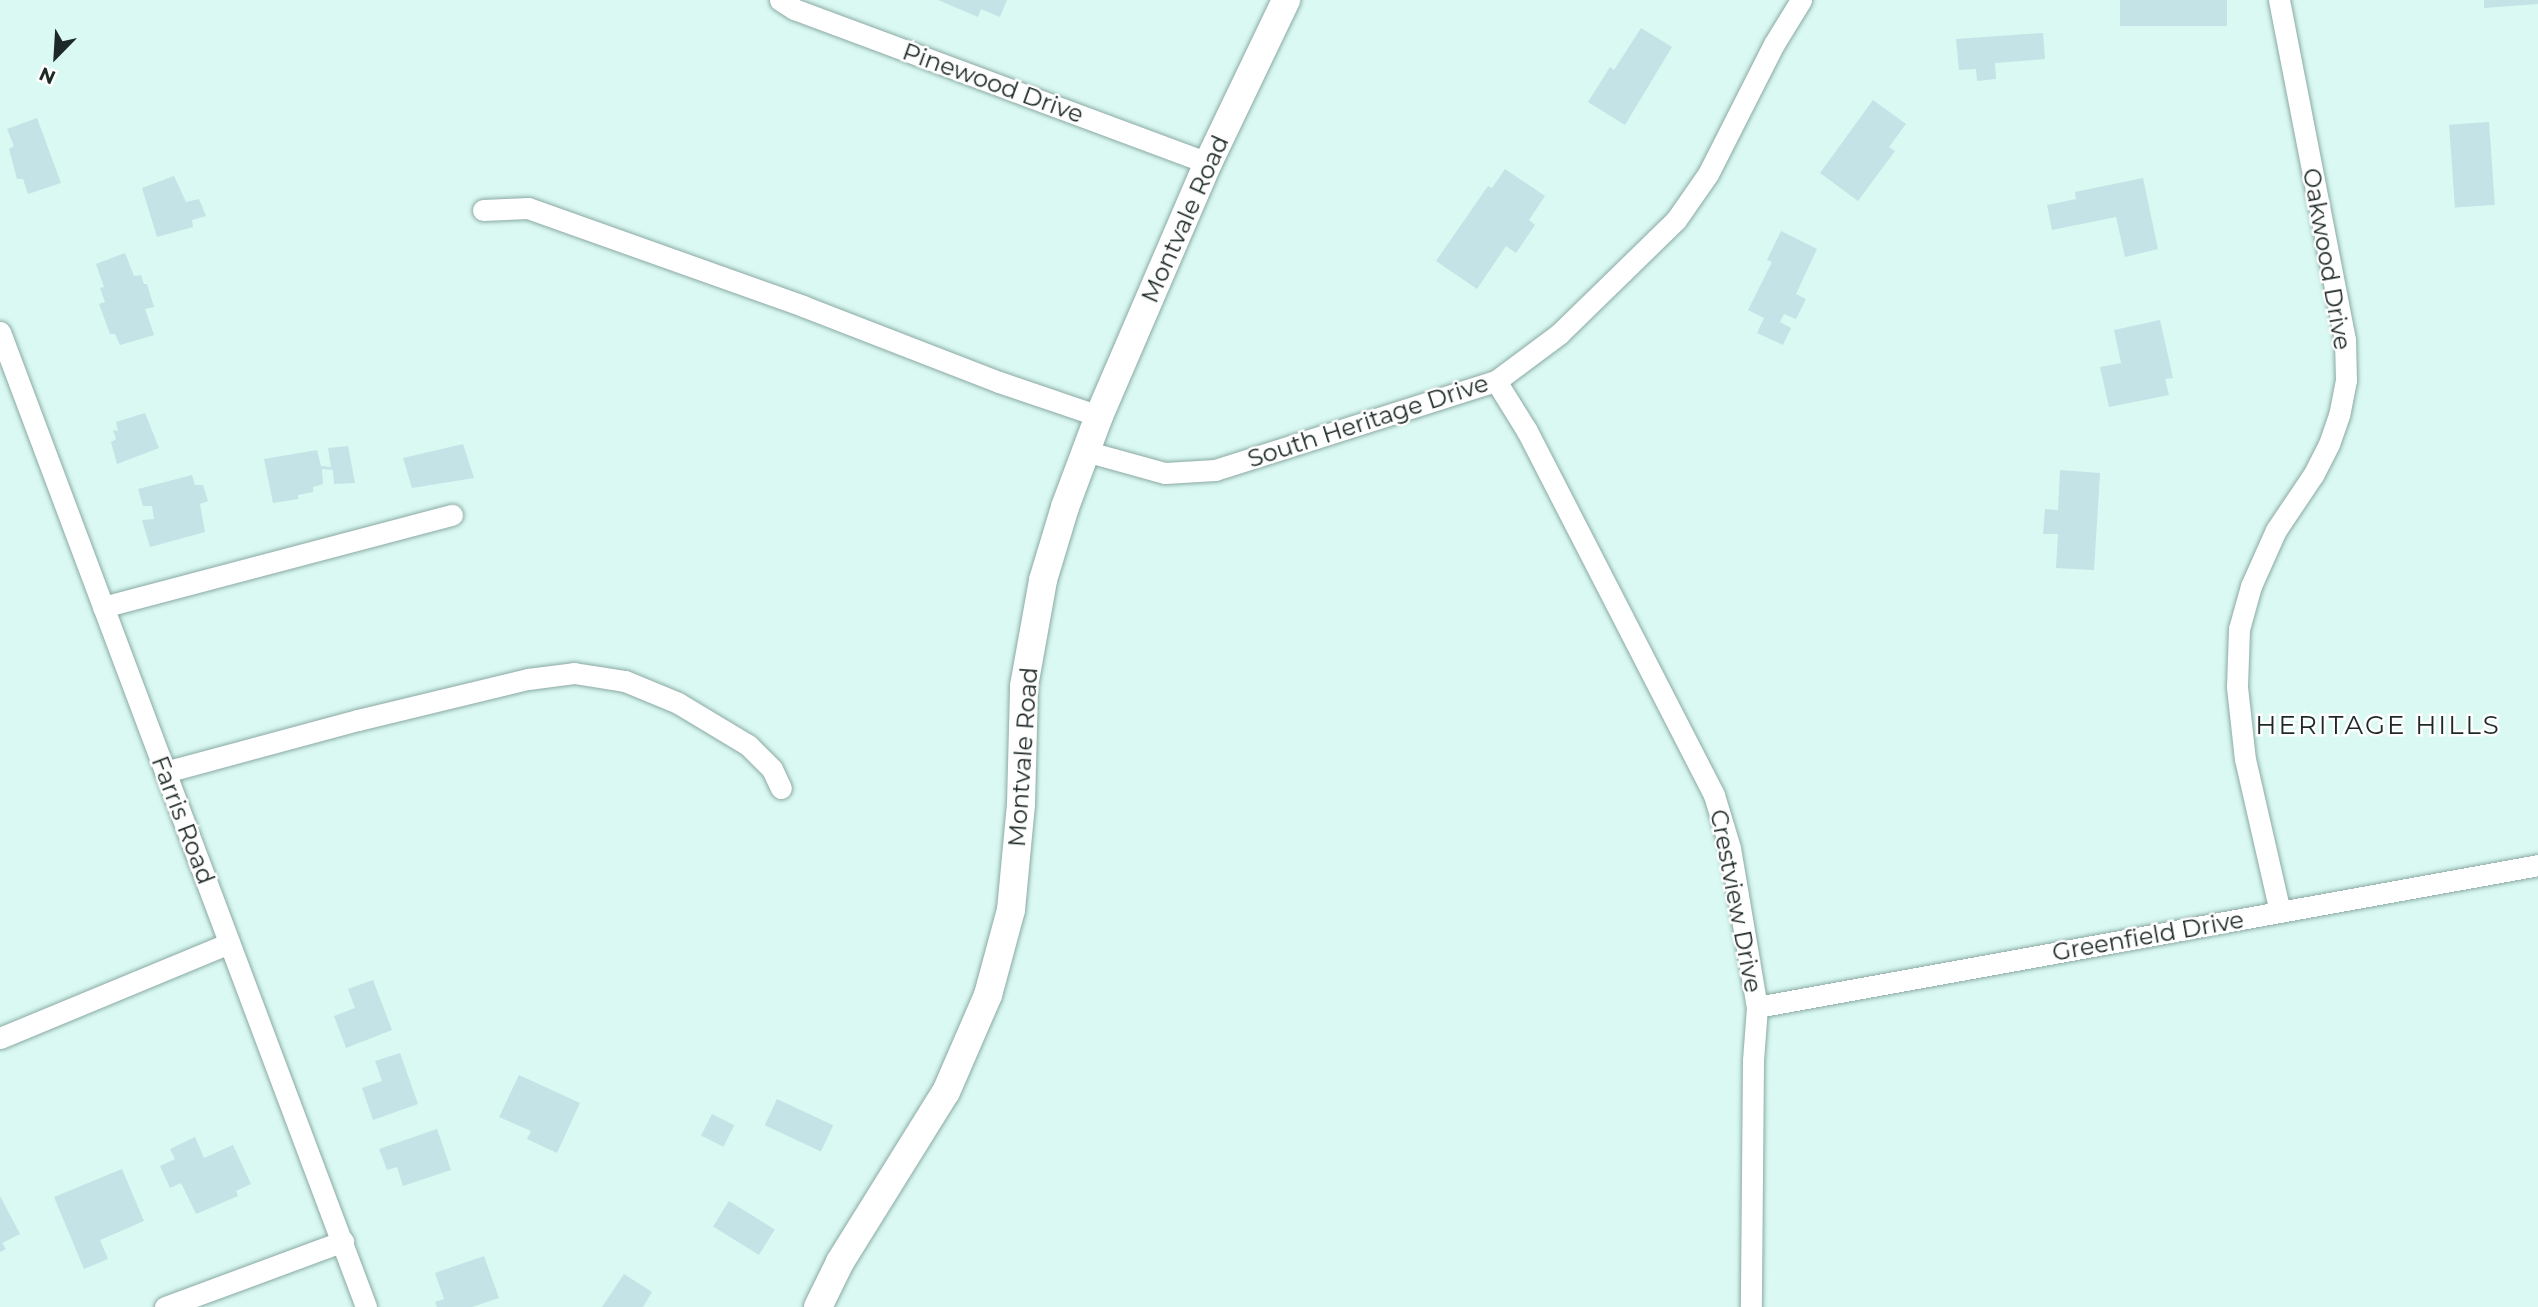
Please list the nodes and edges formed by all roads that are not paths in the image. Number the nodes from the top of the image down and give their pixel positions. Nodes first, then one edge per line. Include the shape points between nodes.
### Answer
1 (780, 0) edge
2 (1286, 0) edge
3 (1801, 0) edge
4 (2279, 0) edge
5 (1208, 163) junction
6 (483, 210) dead end
7 (0, 332) edge
8 (1496, 381) junction
9 (1099, 416) junction
10 (1085, 451) junction
11 (452, 515) dead end
12 (103, 607) junction
13 (165, 772) junction
14 (780, 788) dead end
15 (2538, 865) edge
16 (2280, 912) junction
17 (229, 943) junction
18 (1757, 1007) junction
19 (0, 1038) edge
20 (343, 1241) junction
21 (164, 1307) edge
22 (366, 1307) edge
23 (818, 1307) edge
24 (1751, 1307) edge

1 - 5 street, Pinewood Drive
2 - 5 main road, Montvale Road
3 - 8 street, South Heritage Drive via 1708,174 1675,220 1559,334
4 - 16 street, Oakwood Drive via 2345,340 2346,380 2329,444 2276,530 2251,586 2239,629 2237,687 2245,759
5 - 9 main road, Montvale Road
6 - 9 street via 528,208
7 - 12 street, Farris Road
8 - 10 street, South Heritage Drive via 1215,470 1165,472
8 - 18 street, Crestview Drive via 1534,444 1714,795 1730,848
9 - 10 main road, Montvale Road
10 - 23 main road, Montvale Road via 1043,580 1024,686 1021,804 1010,910 988,995 946,1092 840,1262
11 - 12 street
12 - 13 street, Farris Road
13 - 14 street via 358,720 528,679 573,673 625,681 678,703 748,745 772,768
13 - 17 street, Farris Road
15 - 16 street, Greenfield Drive
16 - 18 street, Greenfield Drive
17 - 19 street
17 - 20 street, Farris Road
18 - 24 street, Crestview Drive
20 - 21 street
20 - 22 street, Farris Road

